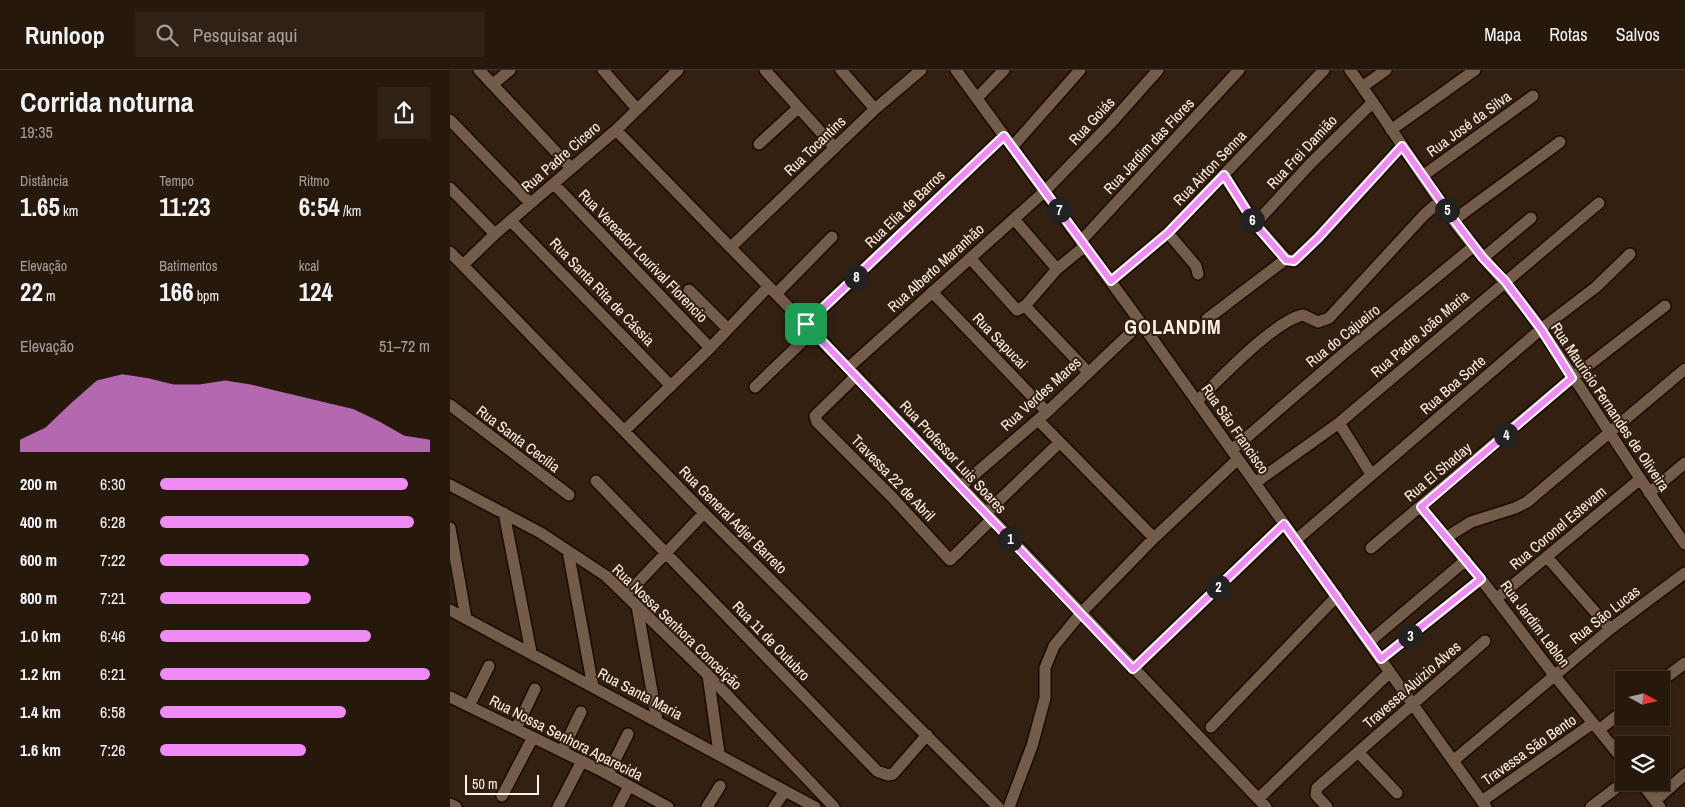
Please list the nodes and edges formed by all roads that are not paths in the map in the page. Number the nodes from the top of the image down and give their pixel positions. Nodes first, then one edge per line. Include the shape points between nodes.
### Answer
1 (479, 70) edge
2 (510, 70) edge
3 (603, 70) edge
4 (678, 70) edge
5 (765, 70) edge
6 (840, 70) edge
7 (921, 70) edge
8 (956, 70) edge
9 (1004, 70) edge
10 (1080, 70) edge
11 (1158, 70) edge
12 (1239, 70) edge
13 (1324, 70) edge
14 (1350, 70) edge
15 (1386, 70) edge
16 (1475, 70) edge
17 (493, 84) junction
18 (1362, 87) junction
19 (1533, 96) dead end
20 (977, 98) junction
21 (1373, 102) junction
22 (798, 108) junction
23 (637, 109) junction
24 (875, 109) junction
25 (450, 120) edge
26 (616, 130) junction
27 (1391, 130) junction
28 (1004, 136) junction
29 (1560, 142) dead end
30 (759, 144) dead end
31 (1402, 146) junction
32 (1012, 147) junction
33 (835, 148) junction
34 (571, 168) junction
35 (1224, 175) junction
36 (1424, 175) junction
37 (554, 184) junction
38 (450, 188) edge
39 (1045, 191) junction
40 (1440, 201) junction
41 (1599, 202) dead end
42 (530, 203) junction
43 (1531, 218) dead end
44 (1014, 219) junction
45 (1454, 220) junction
46 (510, 221) junction
47 (1255, 224) junction
48 (1168, 233) junction
49 (495, 234) junction
50 (832, 237) dead end
51 (1083, 243) junction
52 (1474, 246) junction
53 (731, 247) junction
54 (450, 252) edge
55 (1630, 254) dead end
56 (970, 258) junction
57 (1483, 258) junction
58 (1286, 260) junction
59 (463, 265) junction
60 (1057, 269) junction
61 (1198, 274) dead end
62 (1111, 281) junction
63 (1505, 281) junction
64 (689, 290) dead end
65 (772, 290) junction
66 (932, 292) junction
67 (1025, 306) junction
68 (1665, 306) dead end
69 (1207, 319) dead end
70 (1141, 323) junction
71 (809, 328) junction
72 (728, 329) junction
73 (1541, 329) junction
74 (710, 348) junction
75 (1685, 369) edge
76 (852, 372) junction
77 (1088, 372) junction
78 (1572, 378) junction
79 (671, 386) junction
80 (754, 387) dead end
81 (1197, 401) junction
82 (450, 405) edge
83 (1042, 416) junction
84 (1339, 424) junction
85 (624, 431) junction
86 (1608, 433) junction
87 (1059, 443) junction
88 (1235, 455) junction
89 (1685, 462) edge
90 (1372, 474) junction
91 (596, 480) dead end
92 (1639, 480) junction
93 (1255, 483) junction
94 (450, 485) edge
95 (961, 486) junction
96 (1649, 493) junction
97 (569, 495) dead end
98 (1421, 507) junction
99 (704, 513) junction
100 (504, 514) junction
101 (989, 516) junction
102 (1284, 524) junction
103 (450, 528) edge
104 (1154, 538) junction
105 (1447, 538) junction
106 (1296, 540) junction
107 (1685, 544) edge
108 (1371, 548) dead end
109 (568, 551) junction
110 (666, 555) junction
111 (1548, 557) junction
112 (1466, 560) junction
113 (1685, 573) edge
114 (1481, 579) junction
115 (627, 594) junction
116 (1337, 596) junction
117 (1496, 599) junction
118 (637, 606) junction
119 (450, 610) edge
120 (1081, 613) junction
121 (466, 618) junction
122 (1610, 629) junction
123 (1485, 641) dead end
124 (1369, 642) junction
125 (531, 652) junction
126 (1381, 659) junction
127 (1685, 663) edge
128 (489, 666) dead end
129 (1133, 669) junction
130 (1390, 672) junction
131 (1670, 674) edge
132 (708, 675) junction
133 (1554, 675) junction
134 (593, 687) junction
135 (535, 689) dead end
136 (450, 697) edge
137 (1411, 704) junction
138 (469, 706) junction
139 (582, 712) dead end
140 (1615, 715) edge
141 (657, 720) junction
142 (1596, 726) junction
143 (1212, 727) dead end
144 (516, 729) junction
145 (628, 734) dead end
146 (927, 735) junction
147 (533, 737) junction
148 (1615, 750) edge
149 (562, 751) junction
150 (1358, 752) junction
151 (719, 754) junction
152 (1453, 760) junction
153 (582, 761) junction
154 (608, 774) junction
155 (1685, 774) edge
156 (629, 786) junction
157 (720, 786) dead end
158 (1615, 789) edge
159 (785, 791) junction
160 (1648, 791) edge
161 (1397, 793) dead end
162 (502, 796) dead end
163 (1262, 803) edge
164 (450, 804) edge
165 (1484, 804) edge
166 (1658, 804) edge
167 (456, 807) edge
168 (558, 807) edge
169 (618, 807) edge
170 (668, 807) edge
171 (708, 807) edge
172 (774, 807) edge
173 (815, 807) edge
174 (834, 807) edge
175 (998, 807) edge
176 (1009, 807) edge
177 (1328, 807) edge
178 (1591, 807) edge

1 - 17 street
2 - 17 street
3 - 23 street
4 - 23 street, Rua Padre Cicero
5 - 22 street
6 - 24 street
7 - 24 street, Rua Tocantins
8 - 20 street, Rua São Francisco
9 - 20 street
10 - 32 street
11 - 39 street, Rua Goiás
12 - 51 street, Rua Jardim das Flores
13 - 35 street, Rua Airton Senna
14 - 18 street, Rua Mauricio Fernandes de Oliveira
15 - 18 street
16 - 27 street
17 - 34 street
18 - 21 street, Rua Mauricio Fernandes de Oliveira
19 - 36 street, Rua José da Silva
20 - 28 street, Rua São Francisco
21 - 27 street, Rua Mauricio Fernandes de Oliveira
21 - 47 street, Rua Frei Damião
22 - 30 street
22 - 33 street
23 - 26 street, Rua Padre Cicero
24 - 33 street, Rua Tocantins
25 - 42 street
26 - 34 street, Rua Padre Cicero
26 - 53 street, Rua Professor Luis Soares
27 - 31 street, Rua Mauricio Fernandes de Oliveira
28 - 32 street, Rua São Francisco
28 - 71 street, Rua Elia de Barros
29 - 45 street
31 - 36 street, Rua Mauricio Fernandes de Oliveira
31 - 58 street via 1318,238 1294,261
32 - 39 street, Rua São Francisco
33 - 53 street, Rua Tocantins
34 - 37 street, Rua Padre Cicero
35 - 47 street
35 - 48 street, Rua Airton Senna
36 - 40 street, Rua Mauricio Fernandes de Oliveira
37 - 42 street, Rua Padre Cicero
37 - 74 street, Rua Vereador Lourival Florencio
38 - 49 street
39 - 44 street, Rua Alberto Maranhão
39 - 51 street, Rua São Francisco
40 - 45 street, Rua Mauricio Fernandes de Oliveira
40 - 81 street via 1329,318 1318,322 1303,315 1289,320
41 - 63 street, Rua Padre João Maria
42 - 46 street, Rua Padre Cicero
43 - 57 street
44 - 56 street, Rua Alberto Maranhão
44 - 60 street
45 - 52 street, Rua Mauricio Fernandes de Oliveira
46 - 49 street, Rua Padre Cicero
46 - 79 street, Rua Santa Rita de Cássia
47 - 58 street
48 - 61 street via 1196,266
48 - 62 street, Rua Airton Senna
49 - 59 street, Rua Padre Cicero
50 - 65 street
51 - 60 street, Rua Jardim das Flores
51 - 62 street, Rua São Francisco
52 - 57 street, Rua Mauricio Fernandes de Oliveira
52 - 88 street, Rua do Cajueiro via 1343,354
53 - 65 street, Rua Professor Luis Soares
54 - 59 street, Rua General Adjer Barreto
55 - 73 street, Rua Boa Sorte via 1596,287
56 - 66 street, Rua Alberto Maranhão
56 - 67 street via 1017,310
57 - 63 street, Rua Mauricio Fernandes de Oliveira
58 - 69 street
59 - 85 street, Rua General Adjer Barreto
60 - 67 street, Rua Jardim das Flores
62 - 70 street, Rua São Francisco
63 - 73 street, Rua Mauricio Fernandes de Oliveira
63 - 84 street, Rua Padre João Maria
64 - 72 street
65 - 71 street, Rua Professor Luis Soares
65 - 72 street
66 - 76 street, Rua Alberto Maranhão
66 - 83 street, Rua Sapucai
67 - 77 street
68 - 78 street, Rua El Shaday
70 - 77 street, Rua Verdes Mares
70 - 81 street, Rua São Francisco
71 - 76 street, Rua Professor Luis Soares
71 - 80 street, Rua Elia de Barros
72 - 74 street
73 - 78 street, Rua Mauricio Fernandes de Oliveira
73 - 90 street, Rua Boa Sorte
74 - 79 street
75 - 86 street
76 - 95 street, Rua Professor Luis Soares
76 - 101 street, Travessa 22 de Abril via 815,416 817,422 950,560
77 - 83 street, Rua Verdes Mares
78 - 86 street, Rua Mauricio Fernandes de Oliveira
78 - 98 street, Rua El Shaday
79 - 85 street
81 - 88 street, Rua São Francisco
82 - 97 street, Rua Santa Cecília
83 - 87 street, Rua Sapucai
83 - 95 street, Rua Verdes Mares
84 - 90 street
84 - 93 street, Rua Padre João Maria
85 - 99 street, Rua General Adjer Barreto
86 - 92 street, Rua Mauricio Fernandes de Oliveira
86 - 105 street via 1527,502 1470,522
87 - 101 street
87 - 104 street, Rua Sapucai
88 - 93 street, Rua São Francisco
88 - 104 street, Rua do Cajueiro
89 - 96 street
90 - 106 street, Rua Boa Sorte
91 - 110 street, Rua 11 de Outubro
92 - 96 street, Rua Mauricio Fernandes de Oliveira
92 - 111 street, Rua Coronel Estevam
93 - 102 street, Rua São Francisco
94 - 100 street, Rua Nossa Senhora Conceição
95 - 101 street, Rua Professor Luis Soares
96 - 107 street, Rua Mauricio Fernandes de Oliveira
98 - 105 street, Rua Jardim Leblon
98 - 108 street, Rua El Shaday
99 - 110 street
99 - 146 street, Rua General Adjer Barreto
100 - 109 street, Rua Nossa Senhora Conceição via 541,532
100 - 125 street
101 - 120 street, Rua Professor Luis Soares
102 - 106 street, Rua São Francisco
102 - 129 street
103 - 121 street
104 - 120 street, Rua do Cajueiro
105 - 112 street, Rua Jardim Leblon
106 - 116 street, Rua São Francisco
109 - 115 street, Rua Nossa Senhora Conceição
109 - 134 street
110 - 115 street
110 - 146 street, Rua 11 de Outubro via 877,771 893,774
111 - 117 street, Rua Coronel Estevam
111 - 122 street
112 - 114 street, Rua Jardim Leblon
112 - 124 street
113 - 122 street, Rua São Lucas
114 - 117 street, Rua Jardim Leblon
114 - 126 street
115 - 118 street, Rua Nossa Senhora Conceição
116 - 124 street, Rua São Francisco
116 - 143 street
117 - 133 street, Rua Jardim Leblon
118 - 132 street, Rua Nossa Senhora Conceição
118 - 141 street
119 - 121 street, Rua Santa Maria
120 - 129 street, Rua Professor Luis Soares
120 - 176 street, Rua do Cajueiro via 1048,656 1045,698 1032,746
121 - 125 street, Rua Santa Maria
122 - 133 street, Rua São Lucas
123 - 137 street, Travessa Aluizio Alves
124 - 126 street, Rua São Francisco
125 - 134 street, Rua Santa Maria
126 - 130 street, Rua São Francisco
127 - 131 street
128 - 138 street
129 - 163 street, Rua Professor Luis Soares
130 - 137 street, Rua São Francisco
130 - 163 street
132 - 151 street
132 - 174 street, Rua Nossa Senhora Conceição
133 - 142 street, Rua Jardim Leblon
133 - 152 street, Rua São Lucas
134 - 141 street, Rua Santa Maria
135 - 144 street
136 - 138 street, Rua Nossa Senhora Aparecida
137 - 150 street, Travessa Aluizio Alves
137 - 152 street, Rua São Francisco
138 - 144 street, Rua Nossa Senhora Aparecida
139 - 149 street
140 - 142 street, Travessa São Bento
141 - 151 street, Rua Santa Maria
142 - 148 street, Rua Jardim Leblon
142 - 165 street, Travessa São Bento
144 - 147 street, Rua Nossa Senhora Aparecida
145 - 154 street
146 - 175 street, Rua General Adjer Barreto
147 - 149 street, Rua Nossa Senhora Aparecida
147 - 162 street
149 - 153 street, Rua Nossa Senhora Aparecida
150 - 161 street
150 - 177 street, Travessa Aluizio Alves via 1316,790 1316,795
151 - 159 street, Rua Santa Maria
152 - 165 street, Rua São Francisco
153 - 154 street, Rua Nossa Senhora Aparecida
153 - 168 street
154 - 156 street, Rua Nossa Senhora Aparecida
155 - 166 street
156 - 169 street
156 - 170 street, Rua Nossa Senhora Aparecida
157 - 171 street
158 - 178 street
159 - 172 street
159 - 173 street, Rua Santa Maria
160 - 166 street
164 - 167 street

